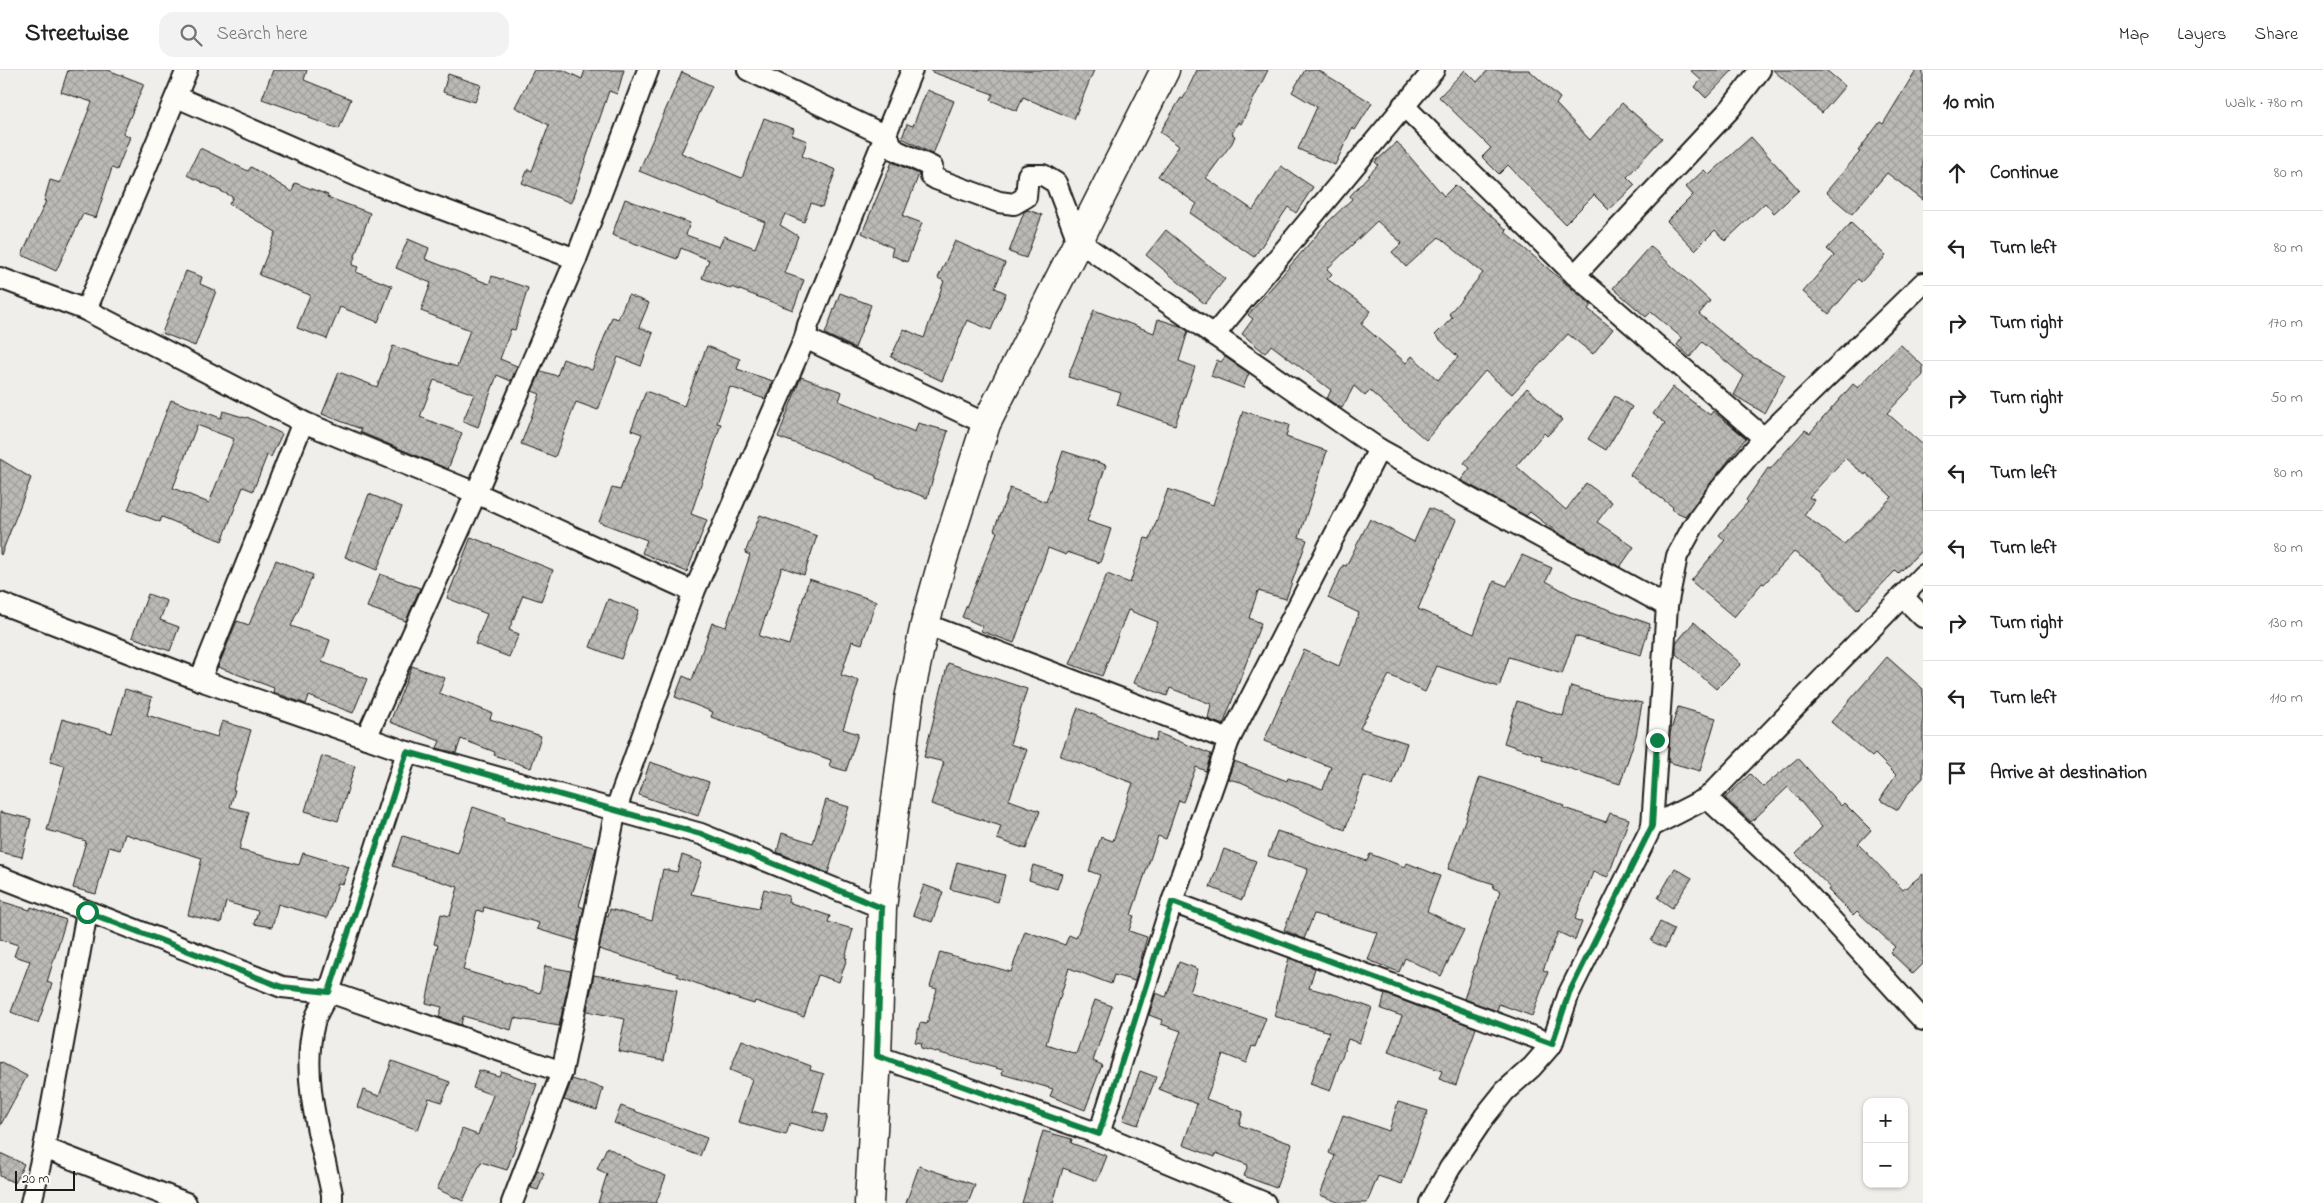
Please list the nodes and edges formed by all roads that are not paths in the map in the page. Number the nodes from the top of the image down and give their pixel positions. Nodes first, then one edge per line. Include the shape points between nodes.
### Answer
1 (187, 70) edge
2 (648, 70) edge
3 (748, 70) edge
4 (912, 70) edge
5 (1165, 70) edge
6 (1434, 70) edge
7 (1760, 70) edge
8 (177, 97) junction
9 (1404, 105) junction
10 (886, 136) junction
11 (1078, 241) junction
12 (576, 259) junction
13 (1575, 276) junction
14 (0, 278) edge
15 (1923, 283) edge
16 (86, 310) junction
17 (1214, 335) junction
18 (806, 338) junction
19 (303, 422) junction
20 (986, 424) junction
21 (1764, 438) junction
22 (1379, 449) junction
23 (476, 493) junction
24 (1923, 576) edge
25 (694, 592) junction
26 (1902, 596) junction
27 (0, 603) edge
28 (1667, 606) junction
29 (1923, 617) edge
30 (925, 624) junction
31 (200, 680) junction
32 (366, 738) junction
33 (1229, 740) junction
34 (407, 752) junction
35 (1707, 798) junction
36 (616, 809) junction
37 (1652, 826) junction
38 (0, 877) edge
39 (1172, 902) junction
40 (882, 908) junction
41 (87, 912) junction
42 (329, 992) junction
43 (1921, 1012) edge
44 (1552, 1044) junction
45 (877, 1056) junction
46 (562, 1072) junction
47 (1099, 1134) junction
48 (44, 1148) junction
49 (1450, 1168) junction
50 (32, 1203) edge
51 (186, 1203) edge
52 (332, 1203) edge
53 (512, 1203) edge
54 (869, 1203) edge
55 (1265, 1203) edge
56 (1430, 1203) edge
57 (1439, 1203) edge

1 - 8 street
2 - 12 street
3 - 10 street
4 - 10 street
5 - 11 main road
6 - 9 street
7 - 13 street via 1731,108
8 - 12 street via 380,186
8 - 16 street
9 - 13 street
9 - 17 street
10 - 11 street via 895,150 932,168 931,176 936,180 998,202 1014,204 1026,197 1028,175 1043,175 1056,183
10 - 18 street via 808,325
11 - 17 street
11 - 20 main road
12 - 23 street
13 - 21 street
14 - 16 street
15 - 21 street
16 - 19 street
17 - 22 street
18 - 20 street
18 - 25 street
19 - 23 street
19 - 31 street
20 - 30 main road
21 - 28 street via 1694,525 1677,556
22 - 28 street
22 - 33 street
23 - 25 street
23 - 32 street
24 - 26 street
25 - 36 street
26 - 29 street
26 - 35 street
27 - 31 street
28 - 37 street
30 - 33 street
30 - 40 main road via 909,699
31 - 32 street
32 - 34 street
33 - 39 street
34 - 36 street
34 - 42 street
35 - 37 street
35 - 43 street via 1794,879
36 - 40 street via 701,834
36 - 46 street
37 - 44 street via 1569,993
38 - 41 street
39 - 44 street
39 - 47 street
40 - 45 main road
41 - 42 street via 282,987
41 - 48 street
42 - 46 street
42 - 52 street via 314,1022 310,1083
44 - 49 street via 1505,1091
45 - 47 street
45 - 54 main road
46 - 53 street
47 - 55 street
48 - 50 street
48 - 51 street
49 - 56 street
49 - 57 street

